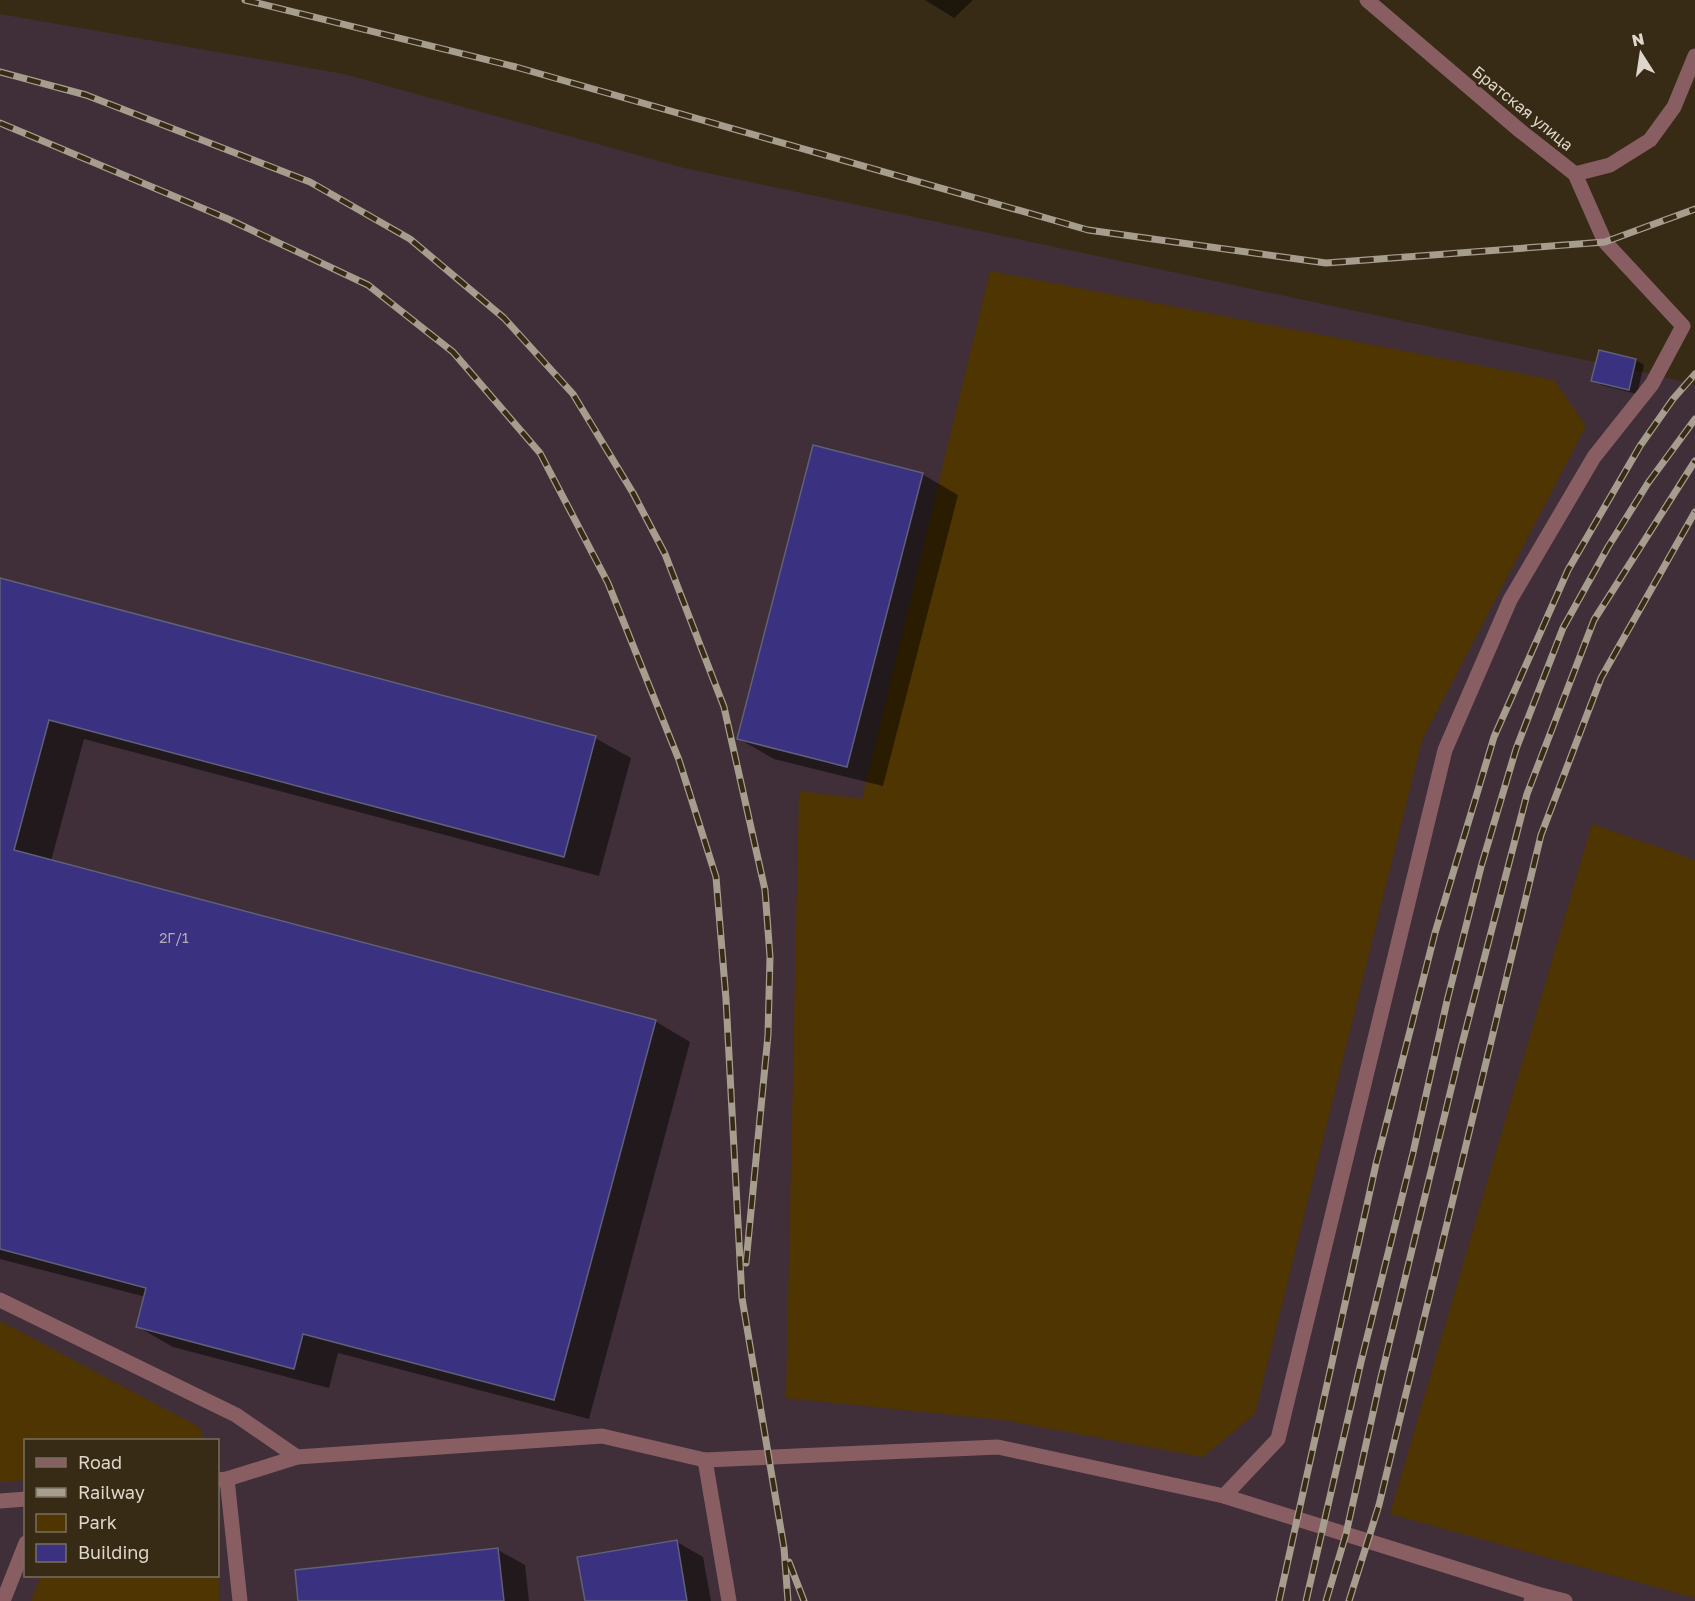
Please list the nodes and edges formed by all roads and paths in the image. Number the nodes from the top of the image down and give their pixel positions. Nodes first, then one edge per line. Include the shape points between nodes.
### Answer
1 (1367, 0) edge
2 (1695, 56) edge
3 (1575, 174) junction
4 (1689, 326) edge
5 (0, 1300) edge
6 (297, 1457) junction
7 (705, 1460) junction
8 (222, 1479) edge
9 (1224, 1496) junction
10 (24, 1499) edge
11 (0, 1501) edge
12 (24, 1548) edge
13 (1534, 1597) edge
14 (3, 1601) edge
15 (240, 1601) edge
16 (729, 1601) edge
17 (1565, 1601) edge

1 - 3 street, Братская улица
2 - 3 street, Братская улица via 1674,107 1650,141 1610,165
3 - 4 street via 1605,242
4 - 9 street via 1652,384 1594,457 1510,600 1445,750 1278,1438
5 - 6 street via 236,1415
6 - 7 street via 602,1436
6 - 8 street
7 - 9 street via 998,1447
7 - 16 street
8 - 15 street
9 - 13 street
10 - 11 street
12 - 14 street
13 - 17 street

